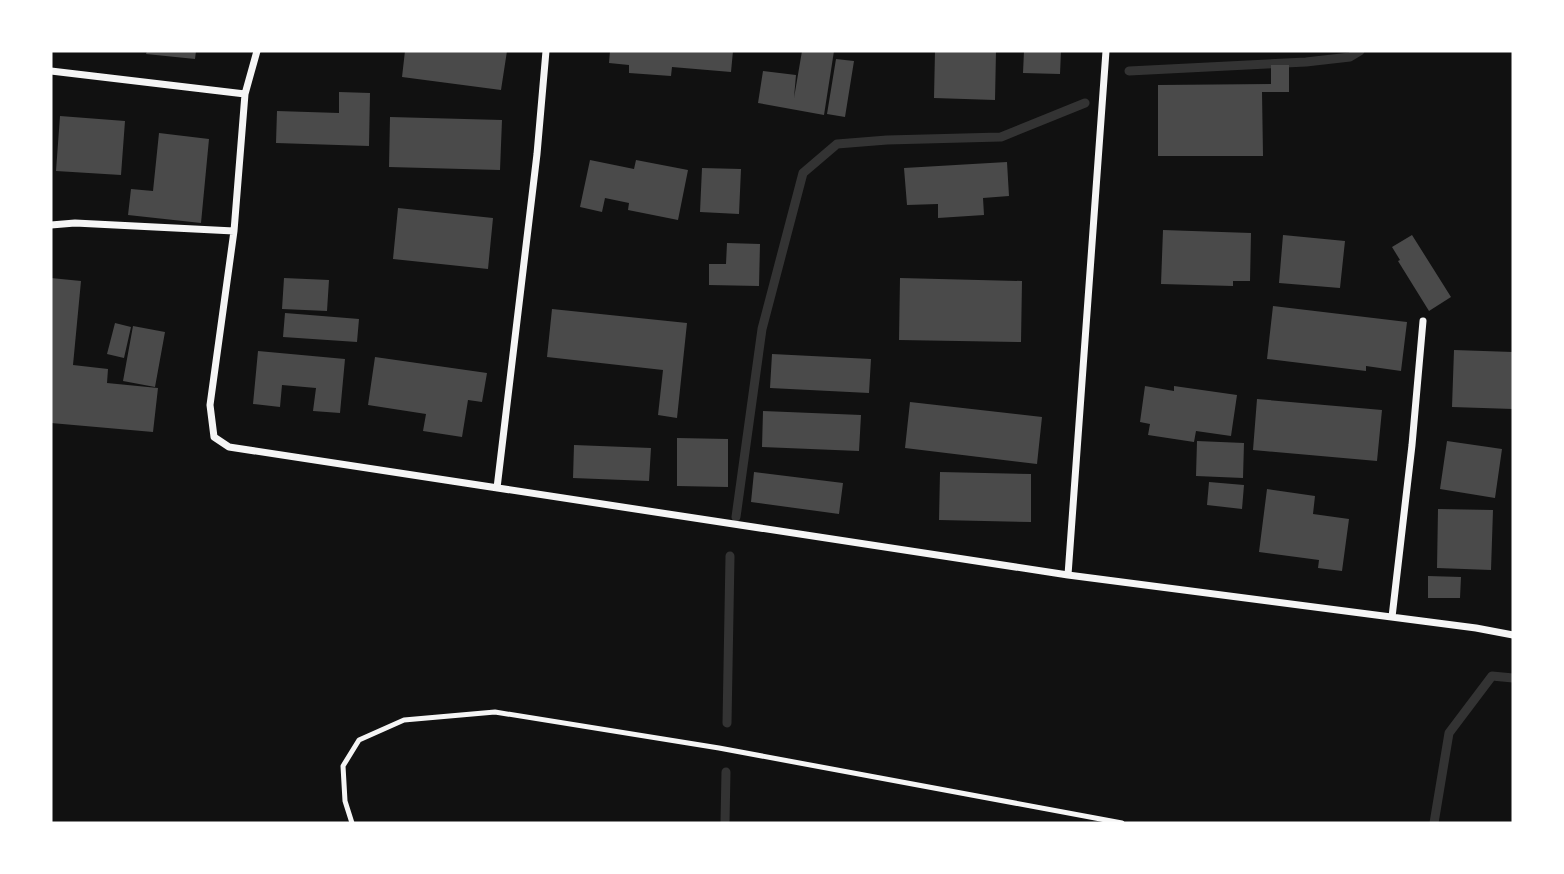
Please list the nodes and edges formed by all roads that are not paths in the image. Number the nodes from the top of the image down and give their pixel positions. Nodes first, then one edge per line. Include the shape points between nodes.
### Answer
1 (257, 51) edge
2 (546, 51) edge
3 (1106, 51) edge
4 (51, 71) edge
5 (245, 94) junction
6 (51, 225) edge
7 (234, 231) junction
8 (1423, 321) dead end
9 (497, 488) junction
10 (1068, 575) junction
11 (1392, 617) junction
12 (1513, 635) edge
13 (352, 823) edge
14 (1122, 823) edge

1 - 5 street
2 - 9 street
3 - 10 street
4 - 5 street
5 - 7 street
6 - 7 street
7 - 9 street via 210,405 214,438 229,447
8 - 11 street
9 - 10 street
10 - 11 street
11 - 12 street
13 - 14 lane via 343,766 359,740 404,720 495,712 719,748

